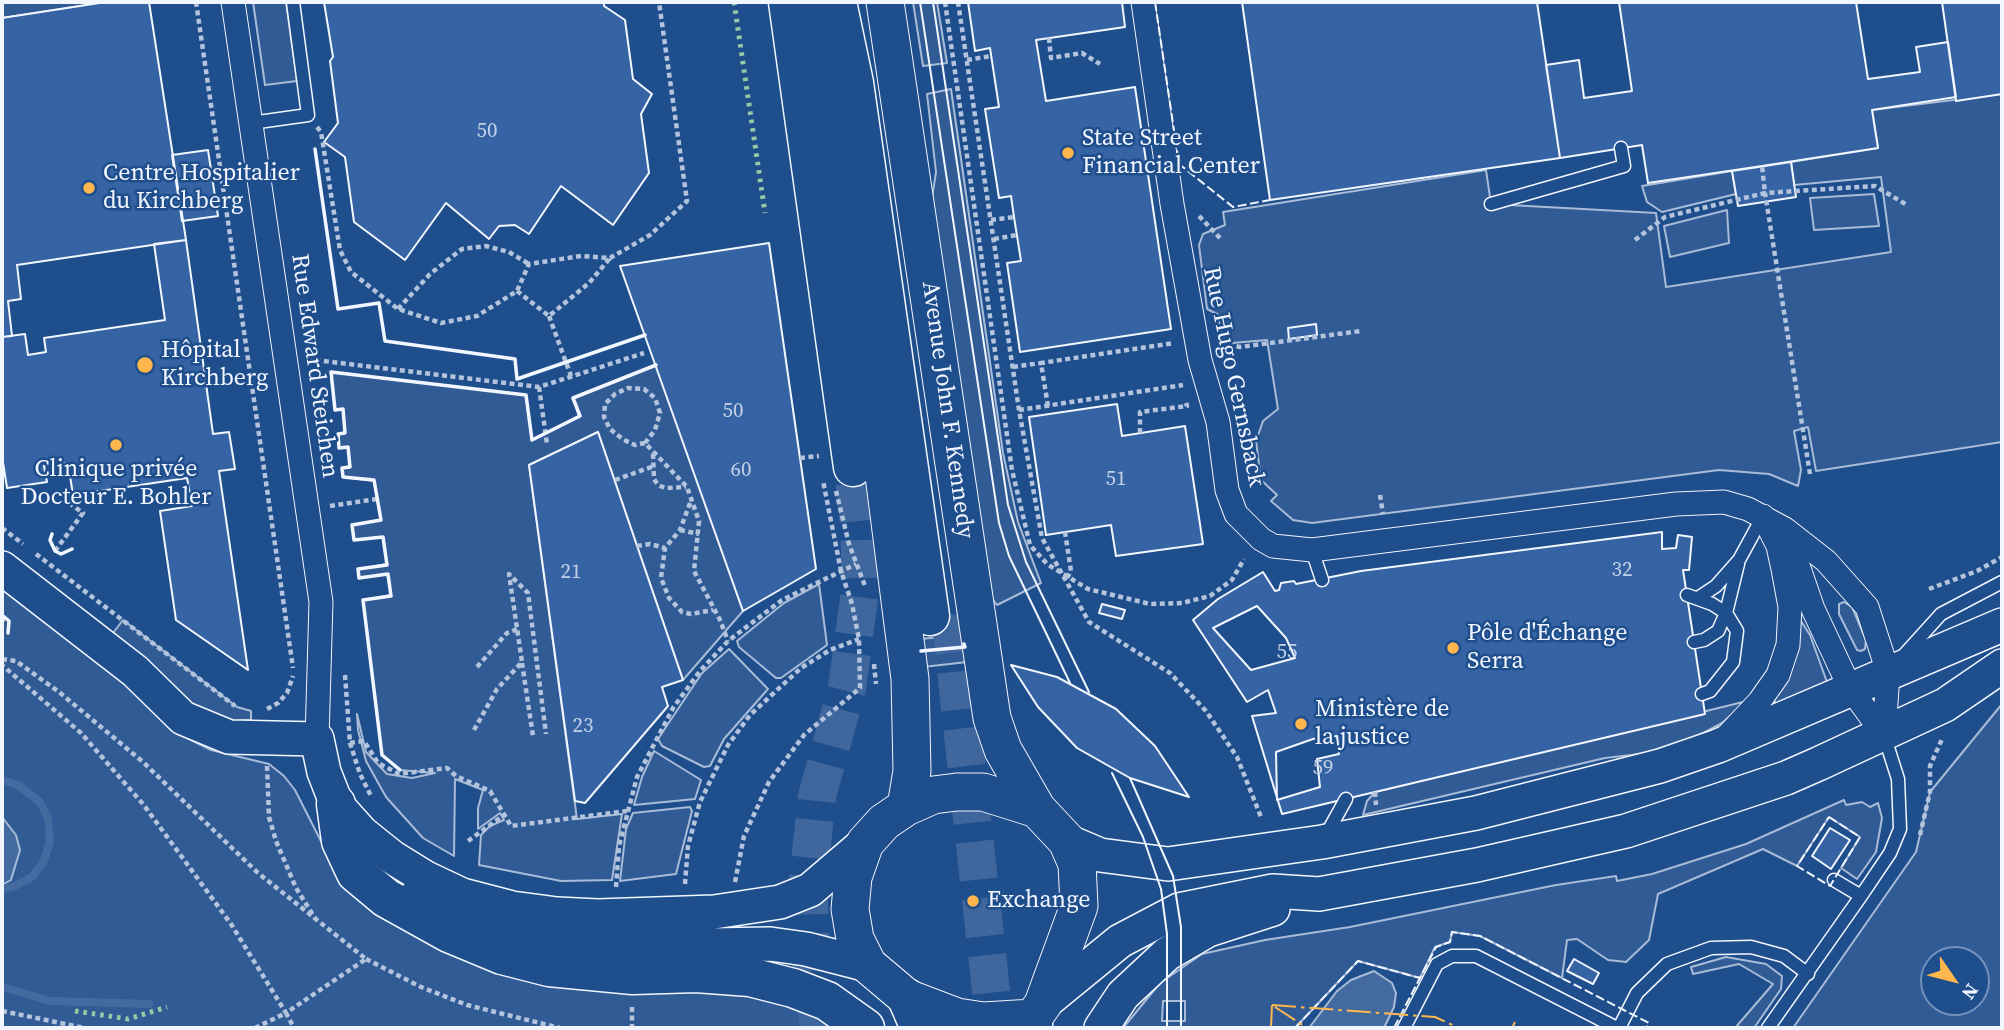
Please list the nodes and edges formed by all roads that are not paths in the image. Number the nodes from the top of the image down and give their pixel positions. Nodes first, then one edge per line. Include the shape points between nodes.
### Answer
1 (233, 2) edge
2 (293, 2) edge
3 (788, 2) edge
4 (819, 2) edge
5 (837, 2) edge
6 (866, 2) edge
7 (885, 2) edge
8 (1143, 2) edge
9 (251, 123) junction
10 (1621, 148) dead end
11 (1491, 204) dead end
12 (836, 461) tunnel mouth
13 (1763, 516) junction
14 (1785, 529) junction
15 (1312, 550) junction
16 (13, 556) edge
17 (1739, 560) junction
18 (1322, 580) dead end
19 (2002, 582) edge
20 (1726, 613) junction
21 (2002, 625) edge
22 (1694, 642) dead end
23 (2002, 666) edge
24 (1888, 672) junction
25 (1850, 688) junction
26 (1702, 694) dead end
27 (1884, 735) junction
28 (317, 739) junction
29 (1718, 746) junction
30 (1346, 799) dead end
31 (336, 804) junction
32 (906, 807) junction
33 (1037, 809) junction
34 (1068, 841) junction
35 (1322, 842) junction
36 (865, 843) junction
37 (1834, 880) dead end
38 (1319, 894) junction
39 (1861, 896) junction
40 (868, 965) junction
41 (1808, 974) junction
42 (913, 1013) edge
43 (1036, 1017) edge
44 (865, 1028) edge
45 (1101, 1028) edge
46 (1405, 1028) edge
47 (1618, 1028) edge
48 (1768, 1028) edge

1 - 9 street, Rue Edward Steichen
2 - 9 lane via 309,115
3 - 12 highway
4 - 32 main road via 910,679 912,771
5 - 6 highway via 940,616
7 - 33 main road, Avenue John F. Kennedy via 992,718 1003,750
8 - 15 street, Rue Hugo Gernsback via 1172,204 1200,360 1218,422 1227,490 1236,514 1261,539 1273,546
9 - 28 street, Rue Edward Steichen via 321,602
10 - 11 lane via 1624,166
13 - 14 street, Rue Hugo Gernsback
13 - 15 street, Rue Hugo Gernsback via 1724,502 1676,504
13 - 17 lane
13 - 29 street via 1783,569 1790,607 1788,645 1778,674 1759,702
14 - 24 street, Rue Hugo Gernsback via 1826,561 1867,607
14 - 25 street via 1813,609
15 - 18 lane
16 - 28 main road via 183,718 229,737 263,720
17 - 20 lane
17 - 20 lane via 1716,586 1693,597
19 - 24 lane via 1941,614
20 - 22 lane via 1718,631
20 - 26 lane via 1737,631 1733,662 1710,691
21 - 24 main road
23 - 27 main road via 1945,705
24 - 25 main road
24 - 27 street, Rue Hugo Gernsback
25 - 27 street
25 - 29 main road
27 - 38 main road via 1786,778 1626,831
27 - 39 lane via 1898,779 1900,829
28 - 31 main road
29 - 35 main road via 1579,788
30 - 35 lane
31 - 36 main road via 362,833 426,878 462,895 557,914 714,912 780,902 810,890
31 - 40 main road via 350,836 371,864 399,886 455,915 511,934 596,947 770,944
31 - 44 highway via 341,841 356,873 386,898 449,933 502,955 549,967 633,975 750,977 827,1001
32 - 33 main road via 933,795 983,792
32 - 36 main road
33 - 34 main road
34 - 35 main road via 1100,855 1154,864
34 - 43 main road via 1077,864 1079,906
36 - 40 main road via 853,877 850,909 855,939
37 - 39 lane
38 - 43 main road via 1273,891 1179,910 1120,941
38 - 45 main road via 1208,930 1182,944 1144,973
39 - 41 lane
40 - 42 main road
41 - 47 lane via 1784,956 1751,947 1711,948 1667,964 1637,993
41 - 48 lane
42 - 43 main road via 982,1021
46 - 47 lane via 1437,964 1452,956 1476,956

